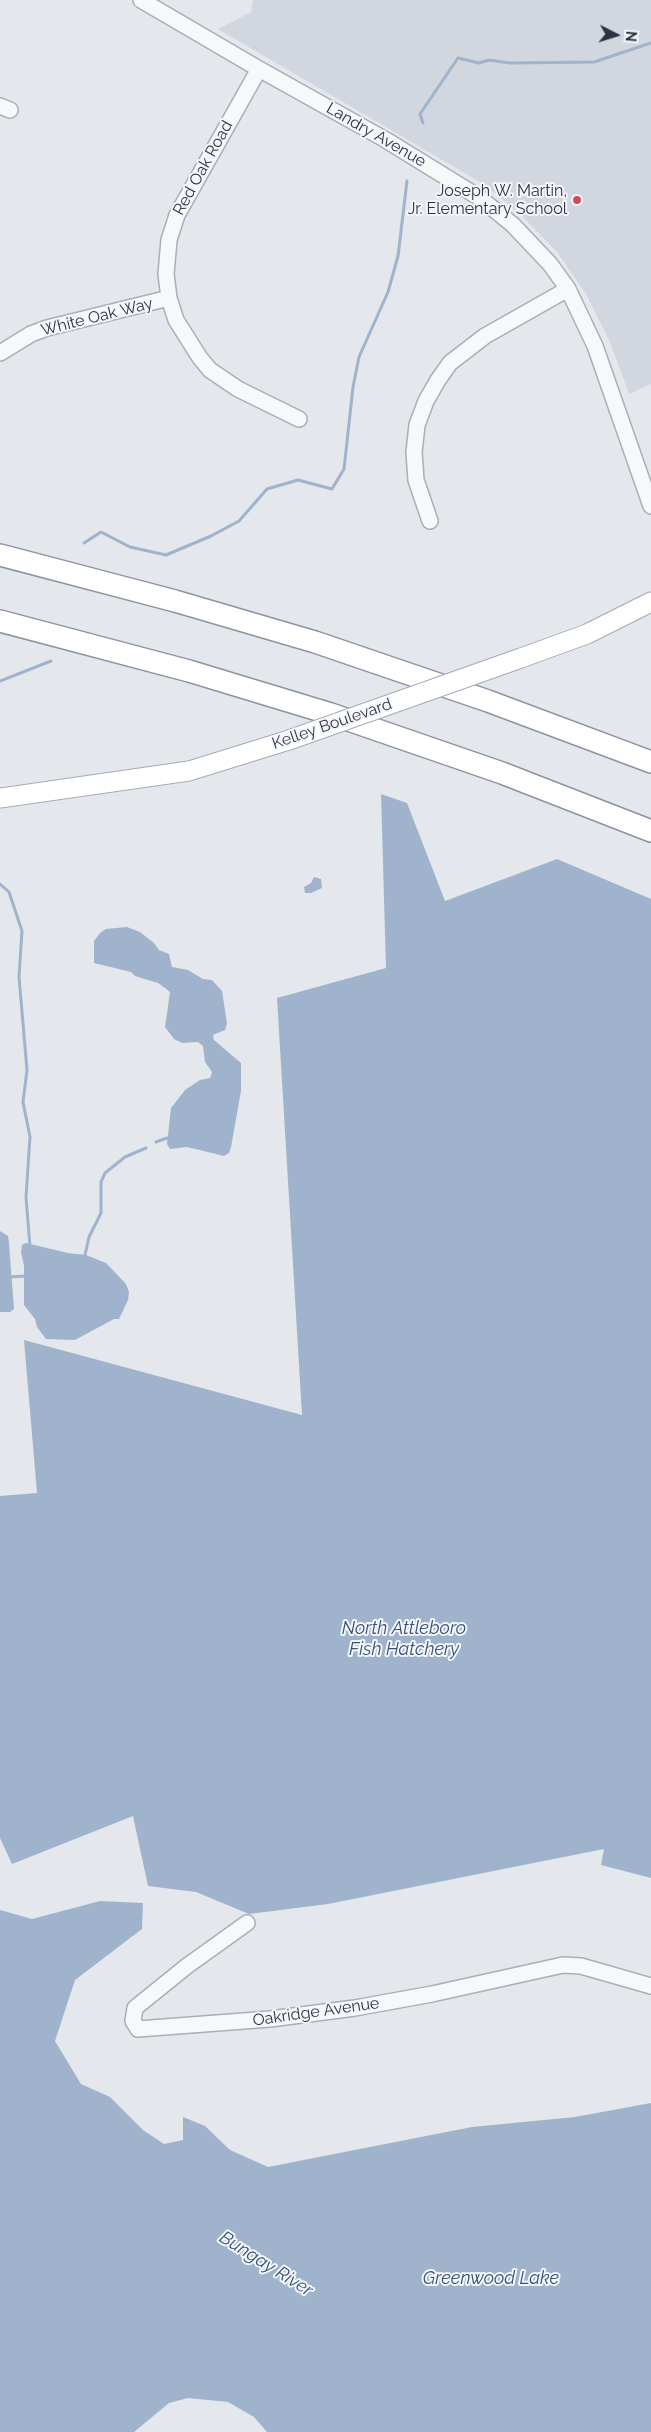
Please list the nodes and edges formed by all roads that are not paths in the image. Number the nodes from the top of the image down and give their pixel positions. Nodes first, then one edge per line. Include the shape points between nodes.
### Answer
1 (141, 0) edge
2 (171, 0) edge
3 (167, 15) junction
4 (259, 69) junction
5 (568, 289) junction
6 (169, 298) junction
7 (0, 353) edge
8 (298, 419) dead end
9 (651, 506) edge
10 (430, 521) dead end
11 (0, 555) edge
12 (651, 602) edge
13 (0, 622) edge
14 (651, 762) edge
15 (0, 798) edge
16 (651, 831) edge
17 (247, 1923) dead end
18 (651, 1986) edge

1 - 3 street, Landry Avenue
2 - 3 street
3 - 4 street, Landry Avenue
4 - 5 street, Landry Avenue via 386,140 480,198 513,225 550,264
4 - 6 street, Red Oak Road via 171,229 166,263
5 - 9 street, Landry Avenue via 595,346
5 - 10 street via 485,336 450,363 438,380 417,424 414,452 416,480
6 - 7 street, White Oak Way via 47,328
6 - 8 street, Red Oak Road via 182,332 210,370 238,389
11 - 14 highway via 184,603 315,642 488,701
12 - 15 main road, Kelley Boulevard, bridge via 587,634 289,740 189,771
13 - 16 highway via 180,669 332,714 502,773
17 - 18 street, Oakridge Avenue via 135,2008 133,2021 138,2029 270,2019 355,2008 563,1965 581,1966

